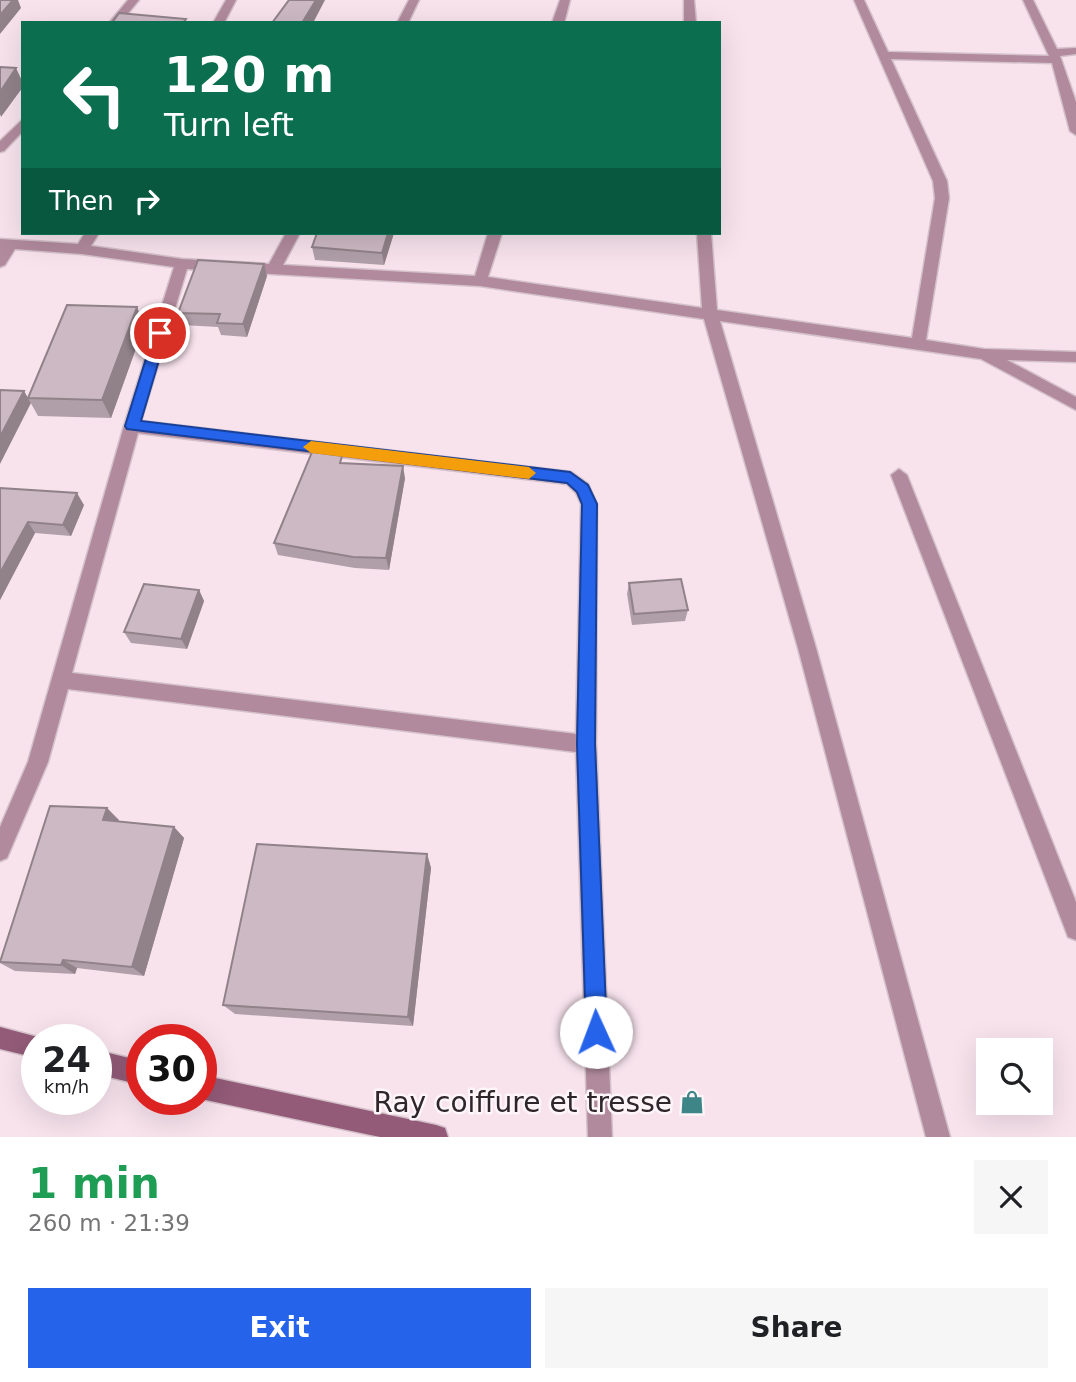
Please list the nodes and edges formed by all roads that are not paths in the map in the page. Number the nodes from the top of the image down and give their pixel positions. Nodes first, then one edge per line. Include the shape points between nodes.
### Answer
1 (134, 0) edge
2 (231, 0) edge
3 (414, 0) edge
4 (565, 0) edge
5 (689, 0) edge
6 (859, 0) edge
7 (1028, 0) edge
8 (116, 21) edge
9 (219, 21) edge
10 (403, 21) edge
11 (559, 21) edge
12 (690, 21) edge
13 (1076, 51) edge
14 (882, 55) junction
15 (1057, 57) junction
16 (1073, 96) edge
17 (21, 125) edge
18 (1076, 131) edge
19 (0, 148) edge
20 (91, 235) edge
21 (292, 235) edge
22 (494, 235) edge
23 (704, 235) edge
24 (5, 244) edge
25 (82, 249) junction
26 (0, 262) edge
27 (182, 264) junction
28 (274, 269) junction
29 (480, 281) junction
30 (710, 313) junction
31 (918, 344) junction
32 (984, 354) junction
33 (1076, 357) edge
34 (1076, 404) edge
35 (132, 426) junction
36 (899, 475) dead end
37 (60, 680) junction
38 (586, 744) junction
39 (0, 851) edge
40 (1076, 929) edge
41 (0, 1038) edge
42 (21, 1043) edge
43 (217, 1091) edge
44 (385, 1132) edge
45 (436, 1137) edge
46 (600, 1137) edge
47 (938, 1137) edge

1 - 8 street
2 - 9 street
3 - 10 street
4 - 11 street
5 - 12 street
6 - 14 street
7 - 15 street
13 - 15 street
14 - 15 street
14 - 31 street via 940,181 942,198
15 - 16 street
16 - 18 street
17 - 19 street
20 - 25 street
21 - 28 street
22 - 29 street
23 - 30 street
24 - 25 street
24 - 26 street
25 - 27 street
27 - 28 street
27 - 35 street
28 - 29 street
29 - 30 street
30 - 31 street
30 - 47 street via 807,648
31 - 32 street
32 - 33 street
32 - 34 street
35 - 37 street
35 - 38 street via 557,476 576,482 589,504
36 - 40 street
37 - 38 street
37 - 39 street via 38,762
38 - 46 street
41 - 42 main road
43 - 44 main road
44 - 45 main road

